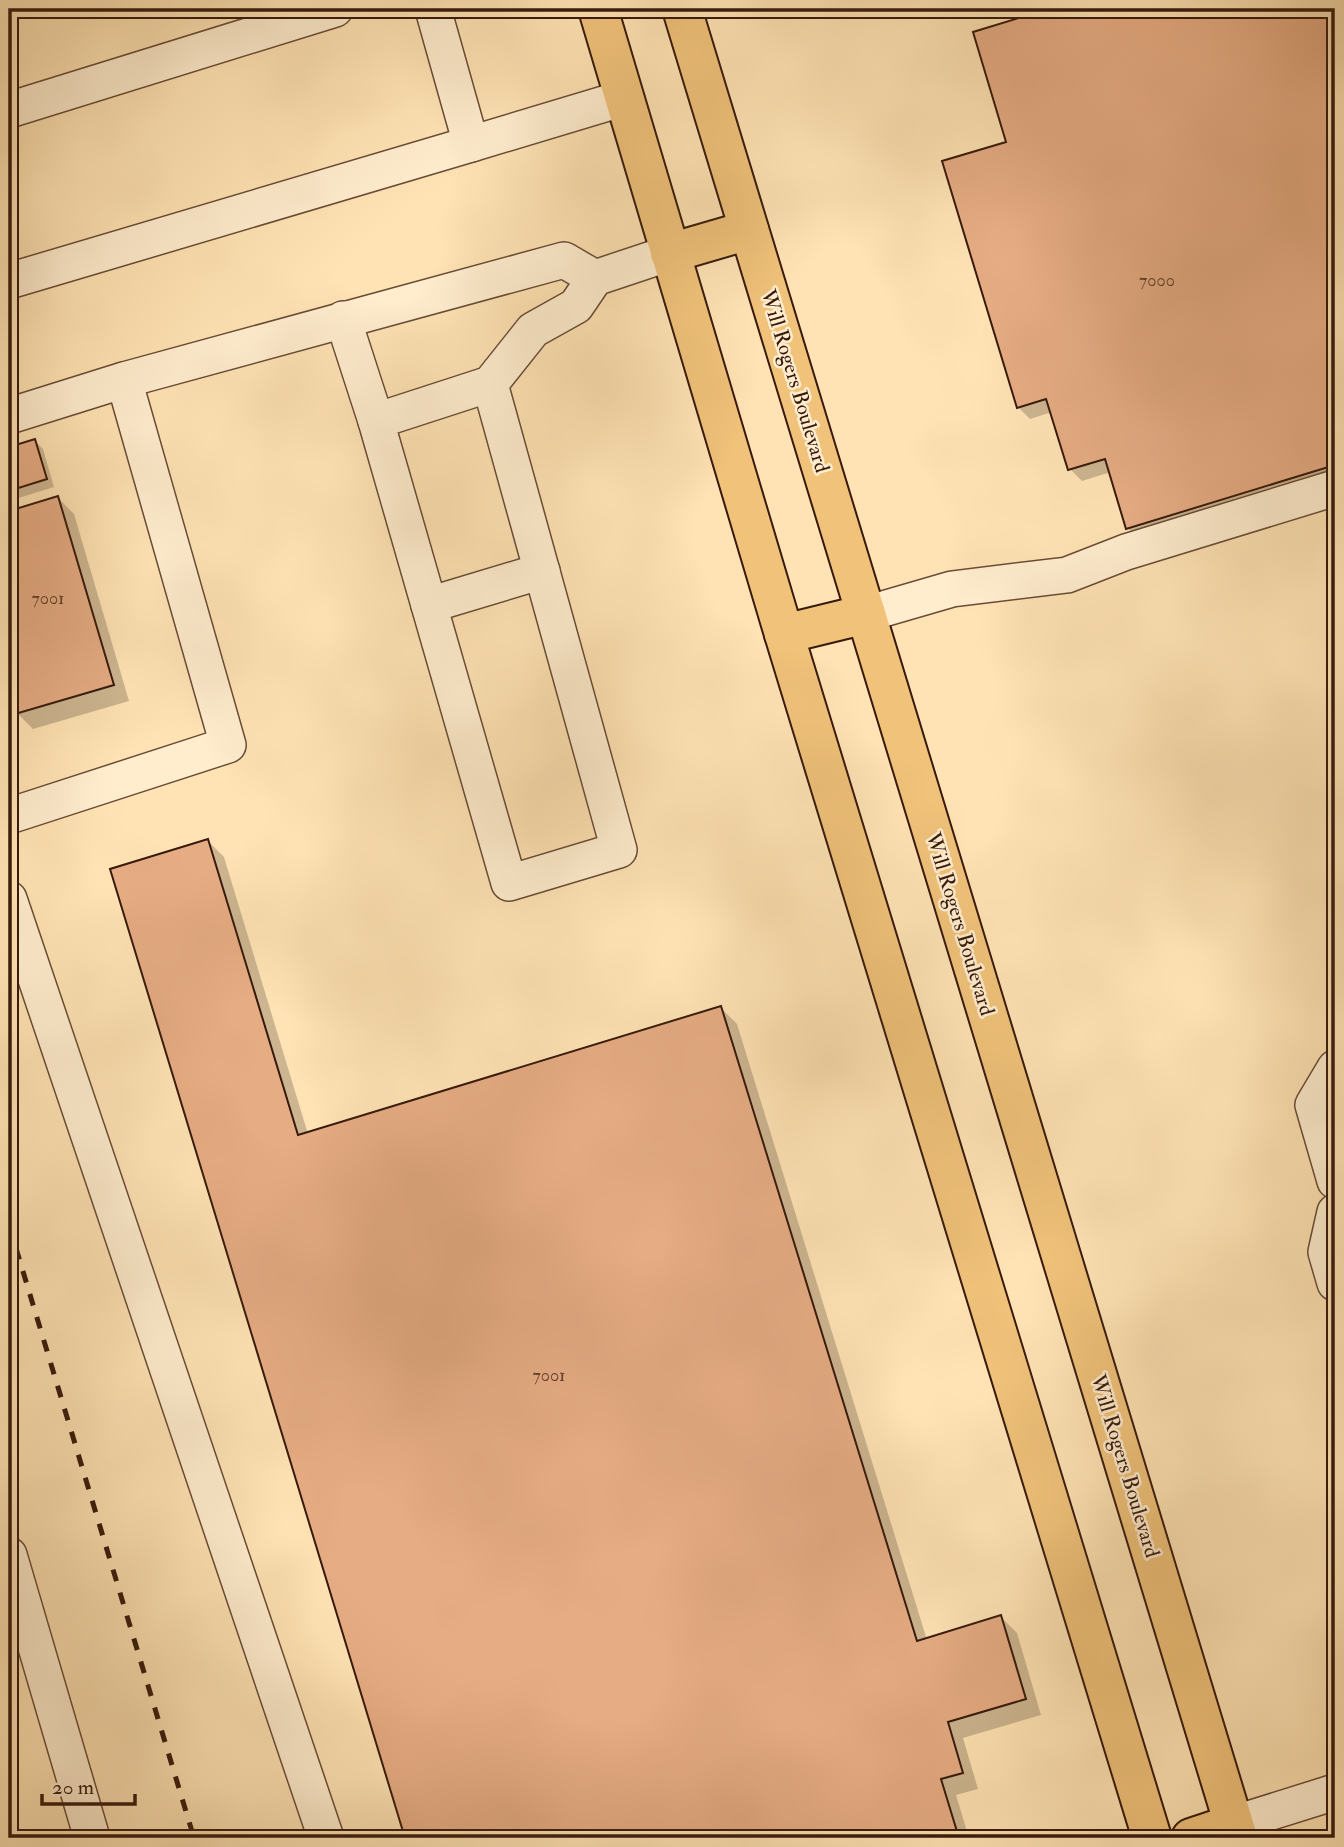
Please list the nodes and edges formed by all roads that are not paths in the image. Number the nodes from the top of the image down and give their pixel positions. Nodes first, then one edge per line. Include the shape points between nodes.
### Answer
1 (335, 9) edge
2 (433, 9) edge
3 (598, 9) edge
4 (682, 9) edge
5 (624, 98) junction
6 (9, 110) edge
7 (471, 144) junction
8 (749, 230) junction
9 (670, 253) junction
10 (595, 278) junction
11 (9, 281) edge
12 (343, 319) junction
13 (124, 380) junction
14 (491, 384) junction
15 (9, 416) edge
16 (376, 421) junction
17 (1335, 488) edge
18 (542, 571) junction
19 (429, 605) junction
20 (866, 614) junction
21 (784, 634) junction
22 (9, 816) edge
23 (9, 900) edge
24 (1335, 1068) edge
25 (1335, 1181) edge
26 (1335, 1212) edge
27 (1335, 1283) edge
28 (9, 1555) edge
29 (1335, 1792) edge
30 (1236, 1831) edge
31 (92, 1838) edge
32 (326, 1838) edge
33 (1152, 1838) edge
34 (1191, 1838) edge

1 - 6 lane
2 - 7 lane
3 - 5 main road
4 - 8 main road, Will Rogers Boulevard
5 - 7 lane
5 - 9 main road
7 - 11 lane
8 - 9 main road
8 - 20 main road, Will Rogers Boulevard
9 - 10 lane
9 - 21 main road
10 - 12 lane via 564,260
10 - 14 lane via 576,306 533,330
12 - 13 lane
12 - 16 lane
13 - 15 lane
13 - 22 lane via 228,746
14 - 16 lane
14 - 18 lane
16 - 19 lane
17 - 20 lane via 1125,552 1068,575 952,589
18 - 19 lane
18 - 19 lane via 619,850 509,883
20 - 21 main road
20 - 30 main road, Will Rogers Boulevard
21 - 33 main road
23 - 32 lane
24 - 25 lane via 1313,1105
26 - 27 lane via 1326,1252
28 - 31 lane
29 - 30 lane
30 - 34 main road

